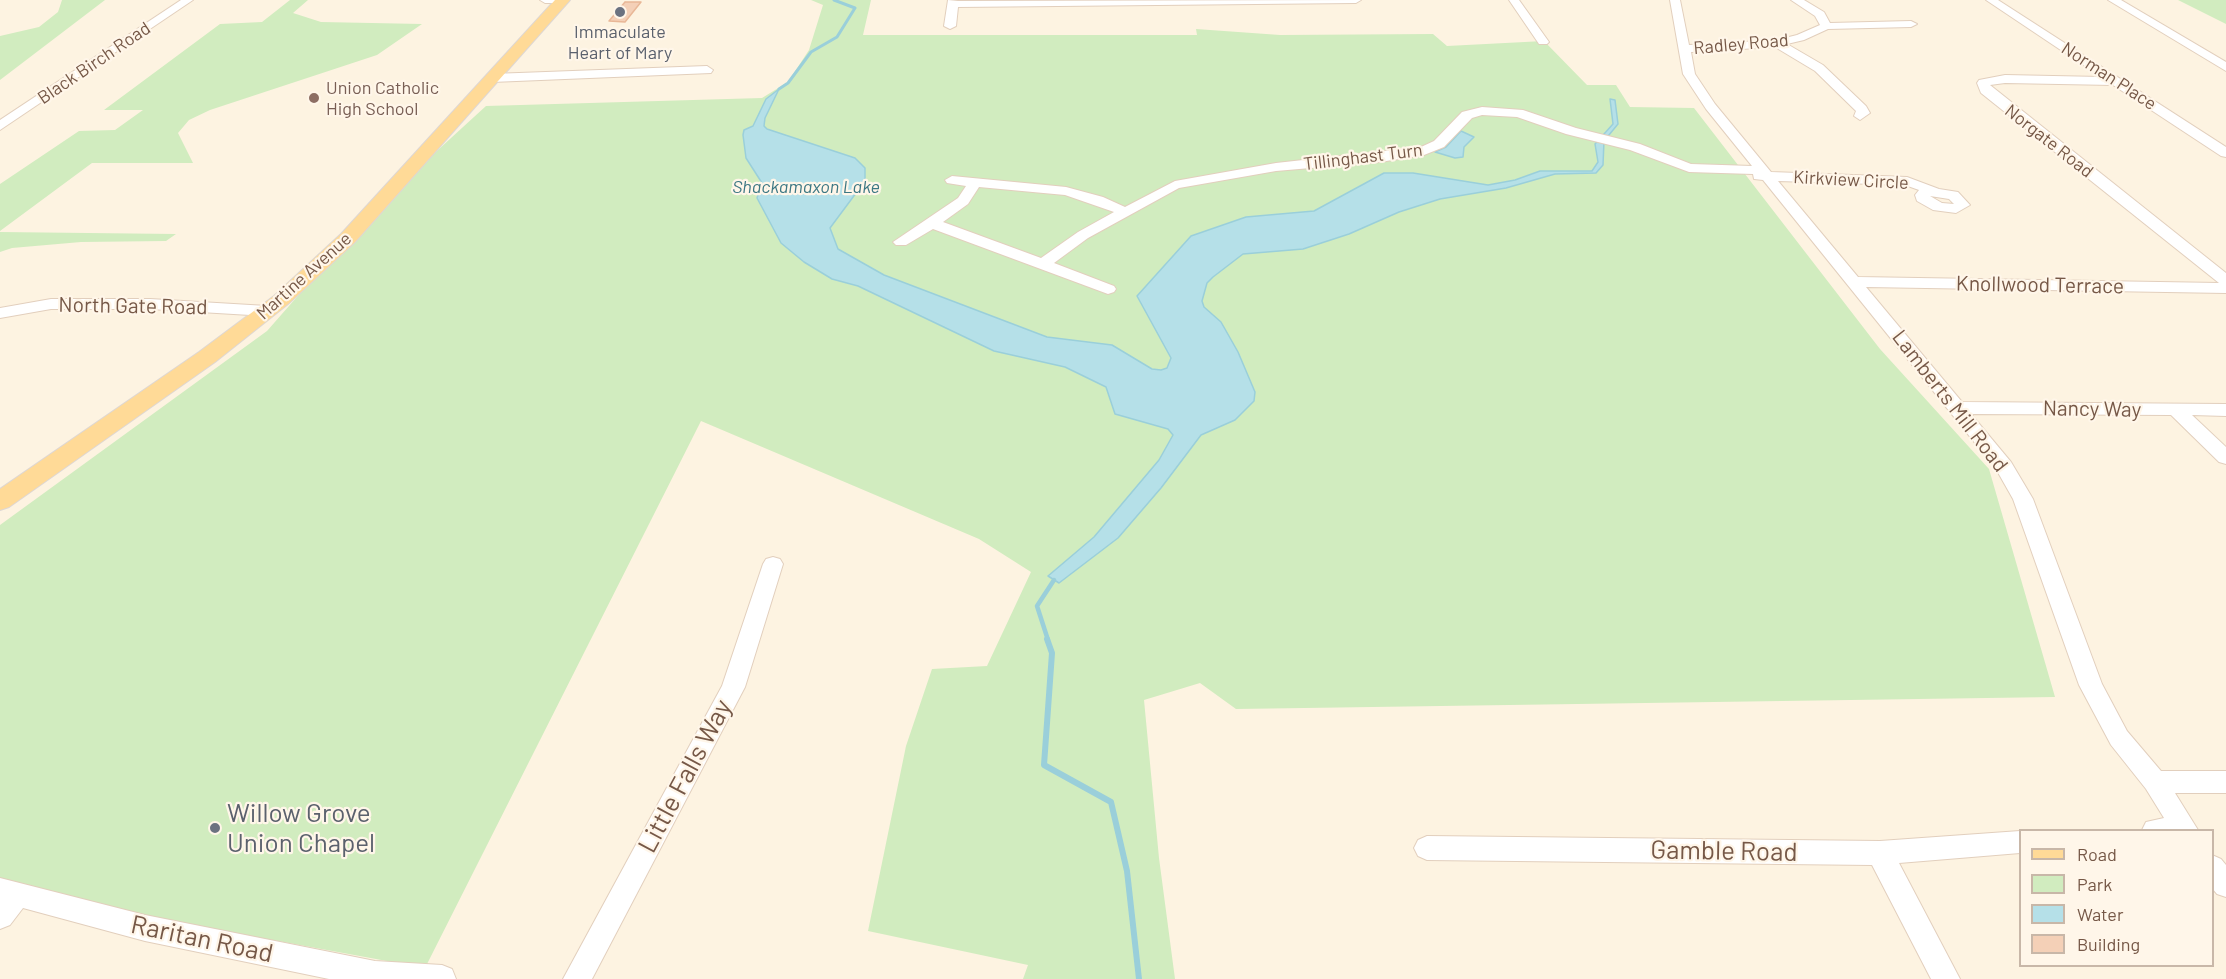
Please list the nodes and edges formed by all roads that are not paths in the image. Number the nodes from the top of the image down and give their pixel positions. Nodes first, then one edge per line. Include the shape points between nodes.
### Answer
1 (188, 0) edge
2 (545, 0) edge
3 (563, 0) edge
4 (1356, 0) edge
5 (1514, 0) edge
6 (1675, 0) edge
7 (1796, 0) edge
8 (1991, 0) edge
9 (2112, 0) edge
10 (952, 2) edge
11 (1911, 24) dead end
12 (950, 26) dead end
13 (1826, 26) junction
14 (1543, 42) dead end
15 (1777, 43) junction
16 (1683, 49) junction
17 (2226, 66) edge
18 (707, 70) dead end
19 (492, 78) junction
20 (2118, 81) junction
21 (1860, 116) dead end
22 (0, 126) edge
23 (2226, 153) edge
24 (1765, 173) junction
25 (952, 180) dead end
26 (976, 181) junction
27 (1934, 191) dead end
28 (1125, 212) junction
29 (932, 223) junction
30 (902, 243) dead end
31 (1043, 264) junction
32 (2226, 281) edge
33 (1854, 282) junction
34 (2226, 288) edge
35 (1108, 289) dead end
36 (267, 311) junction
37 (0, 313) edge
38 (1958, 408) junction
39 (2176, 410) junction
40 (2226, 411) edge
41 (2226, 458) edge
42 (0, 501) edge
43 (773, 564) dead end
44 (2155, 782) junction
45 (2226, 782) edge
46 (2184, 829) edge
47 (2019, 842) edge
48 (1427, 848) dead end
49 (1880, 853) junction
50 (2214, 870) edge
51 (2226, 885) edge
52 (9, 892) edge
53 (0, 916) edge
54 (442, 979) edge
55 (577, 979) edge
56 (1946, 979) edge

1 - 22 street, Black Birch Road
2 - 3 street
3 - 19 main road, Martine Avenue
4 - 10 street
5 - 14 street
6 - 16 street, Lamberts Mill Road
7 - 13 street, Radley Road via 1820,14
8 - 20 street, Norman Place
9 - 17 street
10 - 12 street
11 - 13 street
13 - 15 street, Radley Road
15 - 16 street, Radley Road
15 - 21 street via 1819,68 1862,109 1864,113
16 - 24 street, Lamberts Mill Road via 1689,74
18 - 19 street
19 - 36 main road, Martine Avenue via 348,238
20 - 23 street, Norman Place
20 - 32 street, Norgate Road via 2005,79 1983,83 1985,90
24 - 27 street, Kirkview Circle via 1894,180
24 - 28 street, Tillinghast Turn via 1690,172 1625,144 1518,113 1482,111 1467,115 1439,144 1424,151 1283,166 1183,183
24 - 33 street, Lamberts Mill Road
25 - 26 street
26 - 28 street via 1066,191
26 - 29 street via 963,201
28 - 31 street, Tillinghast Turn via 1083,235
29 - 30 street
29 - 31 street
31 - 35 street
33 - 34 street, Knollwood Terrace
33 - 38 street, Lamberts Mill Road
36 - 37 street, North Gate Road via 150,304 51,304
36 - 42 main road, Martine Avenue
38 - 39 street, Nancy Way
38 - 44 street, Lamberts Mill Road via 2004,466 2023,499 2091,685 2120,738
39 - 40 street, Nancy Way
39 - 41 street
43 - 55 street, Little Falls Way via 733,687
44 - 45 street
44 - 46 street, Lamberts Mill Road
47 - 49 street, Gamble Road
48 - 49 street, Gamble Road
49 - 56 street
50 - 51 street
52 - 53 street
52 - 54 street, Raritan Road via 145,928 375,975

